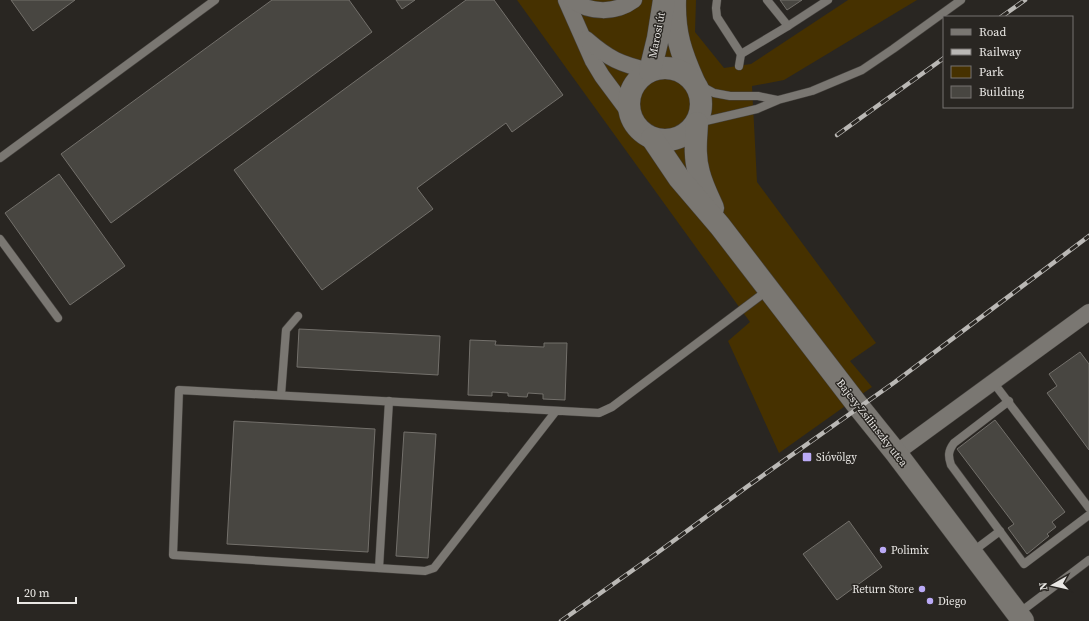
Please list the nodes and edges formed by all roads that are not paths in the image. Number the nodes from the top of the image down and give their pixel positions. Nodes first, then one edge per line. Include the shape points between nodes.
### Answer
1 (215, 0) edge
2 (566, 0) edge
3 (571, 0) edge
4 (634, 0) edge
5 (664, 0) edge
6 (675, 0) edge
7 (717, 0) edge
8 (767, 0) edge
9 (828, 0) edge
10 (961, 0) edge
11 (788, 26) junction
12 (583, 37) junction
13 (741, 54) junction
14 (739, 66) dead end
15 (650, 71) junction
16 (694, 82) junction
17 (778, 100) junction
18 (631, 116) junction
19 (696, 123) junction
20 (652, 138) junction
21 (0, 158) edge
22 (720, 226) junction
23 (0, 239) edge
24 (768, 289) junction
25 (1089, 312) edge
26 (298, 316) dead end
27 (58, 318) dead end
28 (994, 382) junction
29 (281, 395) junction
30 (389, 401) junction
31 (1008, 401) junction
32 (556, 411) junction
33 (896, 453) junction
34 (1089, 508) edge
35 (1089, 515) edge
36 (1000, 532) junction
37 (972, 552) junction
38 (1089, 560) edge
39 (379, 568) junction
40 (1021, 617) edge

1 - 21 lane
2 - 12 street
3 - 4 street via 588,9 608,10 622,7
5 - 15 street, Marosi út
6 - 16 street, Marosi út via 677,40
7 - 13 lane via 717,17
8 - 11 lane
9 - 11 lane
10 - 17 lane via 862,70 812,91
11 - 13 lane
12 - 15 street via 616,61
12 - 18 street via 602,76
13 - 14 lane
15 - 16 street via 662,67 673,68 684,72
15 - 18 street via 640,77 633,88 629,102
16 - 17 lane via 714,93
16 - 19 street via 700,93 702,105
17 - 19 lane via 757,109
18 - 20 street via 636,126
19 - 20 street via 686,134 674,140
19 - 22 street, Bajcsy-Zsilinszky utca via 695,152 699,175
20 - 22 street, Bajcsy-Zsilinszky utca via 679,178
22 - 24 street, Bajcsy-Zsilinszky utca
23 - 27 lane
24 - 32 lane via 600,414
24 - 33 street, Bajcsy-Zsilinszky utca
25 - 28 street
26 - 29 lane via 286,330
28 - 31 lane
28 - 33 street
29 - 30 lane
29 - 39 lane via 179,390 173,555
30 - 32 lane
30 - 39 lane
31 - 34 lane
31 - 36 lane via 954,443 948,455 951,465
32 - 39 lane via 434,568 425,571
33 - 37 street, Bajcsy-Zsilinszky utca
35 - 36 lane via 1024,564
36 - 37 lane
37 - 40 street, Bajcsy-Zsilinszky utca
38 - 40 lane

